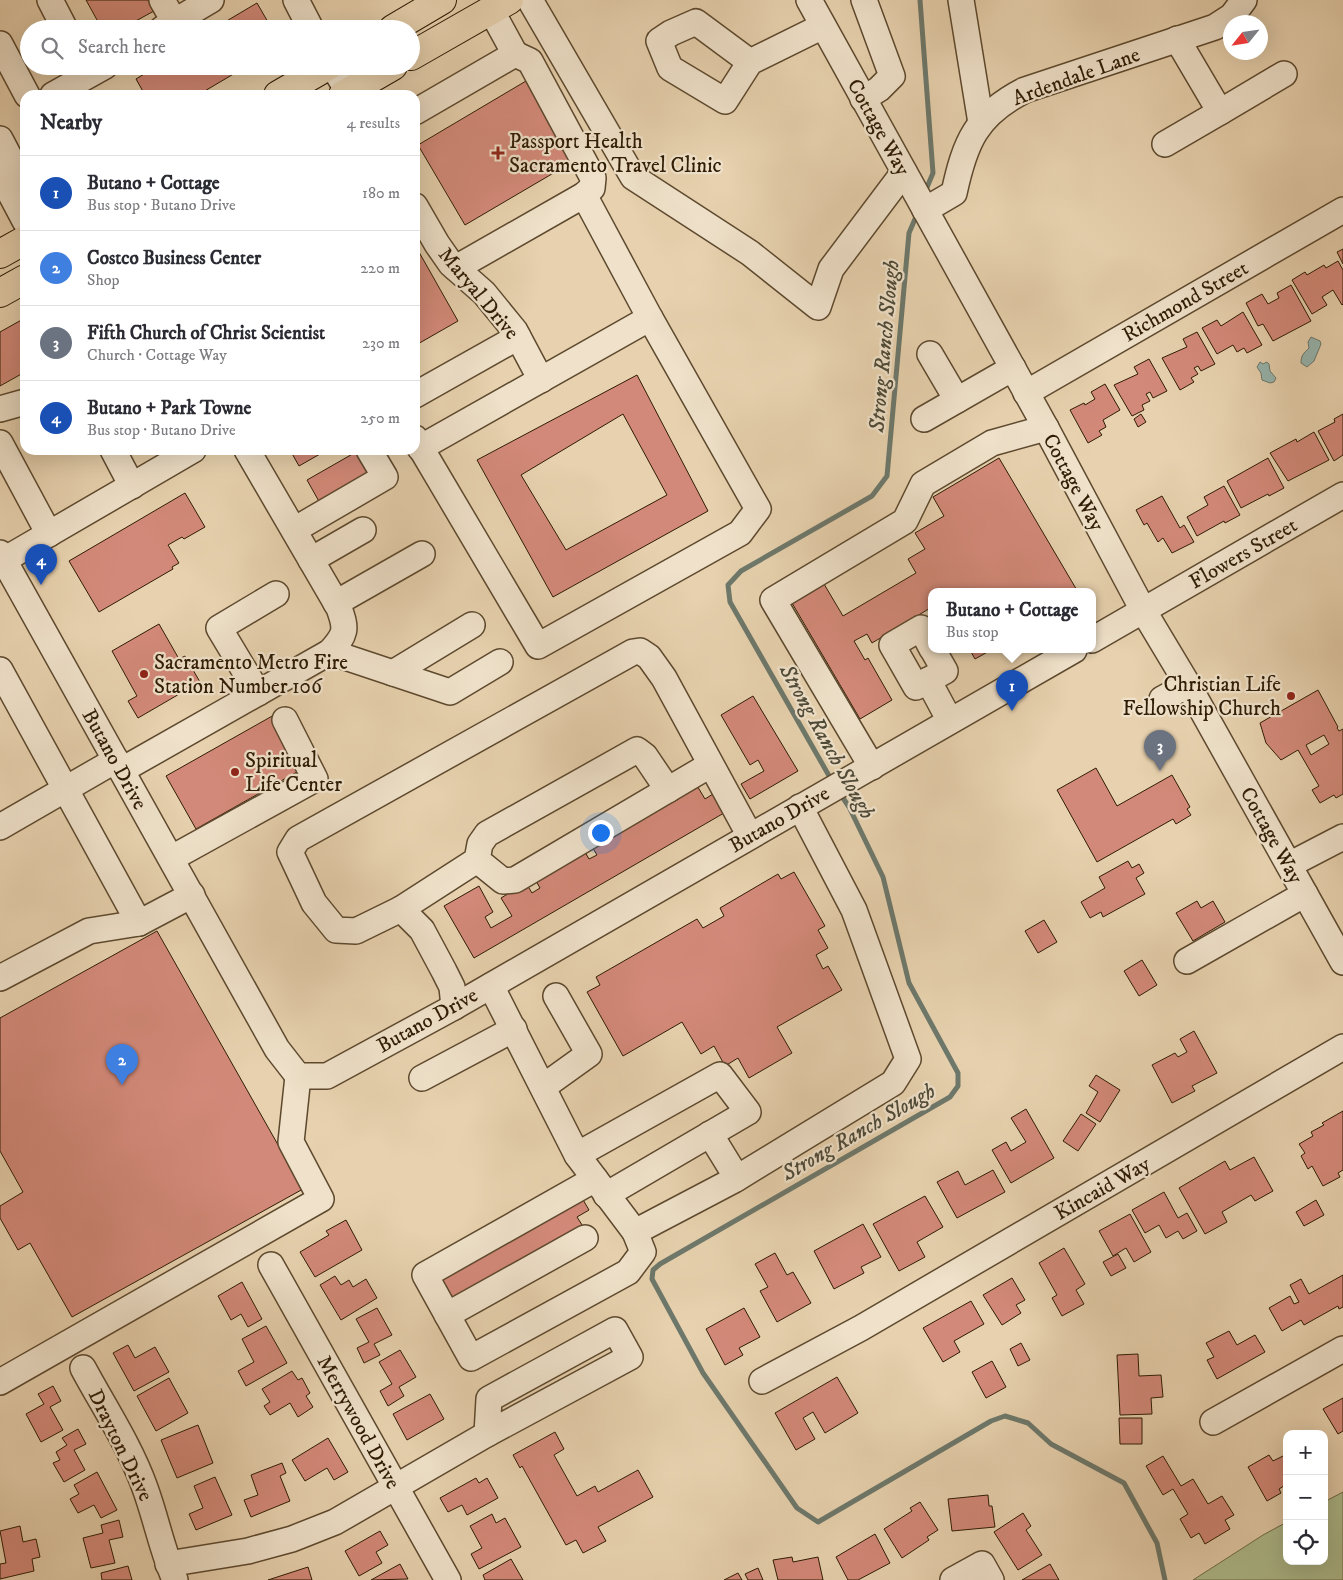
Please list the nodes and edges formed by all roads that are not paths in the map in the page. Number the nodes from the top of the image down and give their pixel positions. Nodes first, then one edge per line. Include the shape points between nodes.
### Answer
1 (50, 0) edge
2 (211, 0) edge
3 (296, 0) edge
4 (530, 0) edge
5 (808, 0) edge
6 (864, 0) edge
7 (960, 0) edge
8 (1244, 0) edge
9 (435, 2) edge
10 (500, 5) edge
11 (166, 16) edge
12 (60, 20) edge
13 (306, 20) edge
14 (407, 20) edge
15 (823, 26) junction
16 (1177, 40) junction
17 (0, 44) edge
18 (420, 51) edge
19 (515, 54) junction
20 (750, 62) dead end
21 (1284, 74) dead end
22 (312, 75) edge
23 (337, 75) edge
24 (378, 75) edge
25 (95, 76) edge
26 (24, 90) edge
27 (64, 90) edge
28 (287, 90) edge
29 (345, 90) edge
30 (354, 90) edge
31 (863, 99) junction
32 (420, 109) edge
33 (1220, 112) junction
34 (981, 123) junction
35 (0, 139) edge
36 (1165, 144) dead end
37 (0, 174) edge
38 (20, 177) edge
39 (906, 177) junction
40 (584, 195) junction
41 (925, 210) junction
42 (1343, 210) edge
43 (20, 212) edge
44 (420, 215) edge
45 (456, 268) junction
46 (20, 282) edge
47 (0, 293) edge
48 (650, 318) junction
49 (518, 337) junction
50 (930, 354) dead end
51 (1013, 368) junction
52 (541, 380) junction
53 (420, 392) edge
54 (1026, 393) junction
55 (957, 400) junction
56 (20, 403) edge
57 (0, 409) edge
58 (924, 419) dead end
59 (1046, 428) junction
60 (420, 442) edge
61 (0, 443) edge
62 (420, 446) edge
63 (116, 455) edge
64 (185, 455) edge
65 (251, 455) edge
66 (372, 455) edge
67 (132, 486) junction
68 (1343, 495) edge
69 (294, 530) junction
70 (363, 530) dead end
71 (49, 534) junction
72 (422, 554) dead end
73 (1, 558) edge
74 (311, 560) junction
75 (276, 594) dead end
76 (336, 603) junction
77 (1143, 610) junction
78 (472, 625) dead end
79 (1096, 638) edge
80 (928, 642) edge
81 (330, 652) junction
82 (934, 653) edge
83 (1069, 653) edge
84 (500, 662) dead end
85 (0, 670) edge
86 (392, 673) junction
87 (928, 680) junction
88 (1188, 685) junction
89 (258, 693) junction
90 (1162, 699) dead end
91 (285, 720) dead end
92 (944, 732) junction
93 (119, 765) junction
94 (710, 765) junction
95 (872, 766) junction
96 (65, 789) junction
97 (668, 790) junction
98 (800, 807) junction
99 (0, 826) edge
100 (750, 836) junction
101 (1343, 837) edge
102 (172, 858) junction
103 (477, 860) junction
104 (1289, 865) junction
105 (192, 894) junction
106 (1305, 894) junction
107 (402, 909) junction
108 (139, 923) junction
109 (1187, 962) dead end
110 (1343, 962) edge
111 (0, 978) edge
112 (491, 986) junction
113 (556, 996) dead end
114 (454, 1007) junction
115 (514, 1029) junction
116 (1343, 1047) edge
117 (298, 1076) junction
118 (422, 1078) dead end
119 (543, 1087) junction
120 (710, 1134) junction
121 (577, 1155) junction
122 (737, 1178) junction
123 (601, 1187) junction
124 (635, 1232) junction
125 (585, 1238) dead end
126 (271, 1265) dead end
127 (447, 1315) junction
128 (1343, 1349) edge
129 (83, 1368) dead end
130 (762, 1381) dead end
131 (0, 1382) edge
132 (1213, 1422) dead end
133 (487, 1434) junction
134 (395, 1486) junction
135 (172, 1572) edge
136 (448, 1580) edge
137 (953, 1580) edge
138 (991, 1580) edge

1 - 12 street
2 - 11 street
3 - 13 street
4 - 39 street via 633,177 750,253 818,307 831,269
5 - 15 street, Cottage Way
6 - 31 street via 892,76
7 - 34 street
8 - 16 street, Ardendale Lane via 1232,16 1214,27
9 - 14 main road
10 - 18 main road
10 - 19 street
15 - 20 street
15 - 31 street, Cottage Way
16 - 33 street
16 - 34 street, Ardendale Lane via 1025,90 992,111
17 - 26 street
19 - 32 street
19 - 40 street via 530,61 593,178 592,188
21 - 33 street
22 - 28 main road
23 - 29 street
24 - 30 main road
25 - 27 street
31 - 39 street, Cottage Way
33 - 36 street
34 - 41 street, Ardendale Lane via 968,143 954,193
35 - 38 street
37 - 43 street
39 - 41 street, Cottage Way
40 - 45 street
40 - 48 street
41 - 51 street, Cottage Way
42 - 54 street, Richmond Street
44 - 45 street, Maryal Drive
45 - 49 street, Maryal Drive via 489,299
46 - 47 main road
48 - 52 street
48 - 62 street via 758,510 732,538 538,646
49 - 52 street, Maryal Drive
49 - 53 street
50 - 55 street
51 - 54 street, Cottage Way
51 - 55 street
52 - 60 street
54 - 59 street, Cottage Way
55 - 58 street
56 - 57 street
59 - 77 street, Cottage Way
59 - 95 street via 992,443 923,484 905,521 774,600
61 - 71 street
63 - 67 street
64 - 67 street
65 - 69 street
66 - 69 street via 384,477
67 - 71 street
68 - 77 street, Flowers Street
69 - 74 street
70 - 74 street
71 - 73 street
72 - 76 street
73 - 93 street, Butano Drive
74 - 76 street
75 - 89 street via 219,628
76 - 81 street via 345,625 343,637
77 - 79 street
77 - 88 street, Cottage Way
78 - 86 street
80 - 87 street via 920,628 892,645 916,687
81 - 86 street
81 - 89 street
82 - 87 street via 945,671
83 - 92 street, Butano Drive
84 - 86 street via 450,692
85 - 96 street
87 - 92 street
88 - 90 street
88 - 104 street, Cottage Way
89 - 93 street
91 - 102 street via 314,779
92 - 95 street, Butano Drive
93 - 96 street
93 - 102 street, Butano Drive
94 - 97 street
94 - 100 street
94 - 107 street via 664,678 649,657 640,651 633,652 298,839 290,852 314,903 336,930 356,931
95 - 98 street, Butano Drive
96 - 99 street
96 - 108 street
97 - 103 street via 515,880 503,881
97 - 103 street via 645,756 637,750 487,834 480,844
98 - 100 street, Butano Drive
98 - 122 street via 854,910 908,1059 893,1083
100 - 112 street, Butano Drive
101 - 104 street
102 - 105 street, Butano Drive
103 - 107 street
104 - 106 street, Cottage Way
105 - 108 street
105 - 117 street, Butano Drive via 278,1049
106 - 109 street
106 - 110 street, Cottage Way
107 - 114 street via 411,936 423,946 438,988
108 - 111 street via 89,931
112 - 114 street, Butano Drive
112 - 115 street
113 - 119 street via 589,1054
114 - 117 street, Butano Drive via 327,1076
115 - 118 street
115 - 119 street
116 - 130 street, Kincaid Way via 861,1328
117 - 131 street via 291,1142 321,1199
119 - 121 street
120 - 121 street via 748,1112 720,1075
120 - 122 street
120 - 123 street
121 - 123 street
122 - 124 street
123 - 124 street
123 - 127 street via 425,1275
124 - 127 street via 644,1252 628,1272 471,1358
125 - 127 street
126 - 134 street, Merrywood Drive
128 - 132 street
129 - 135 street, Drayton Drive via 145,1487
133 - 133 street via 630,1358 615,1330 489,1399
133 - 134 street
134 - 135 street via 335,1522 292,1539
134 - 136 street, Merrywood Drive
137 - 138 street via 982,1564

